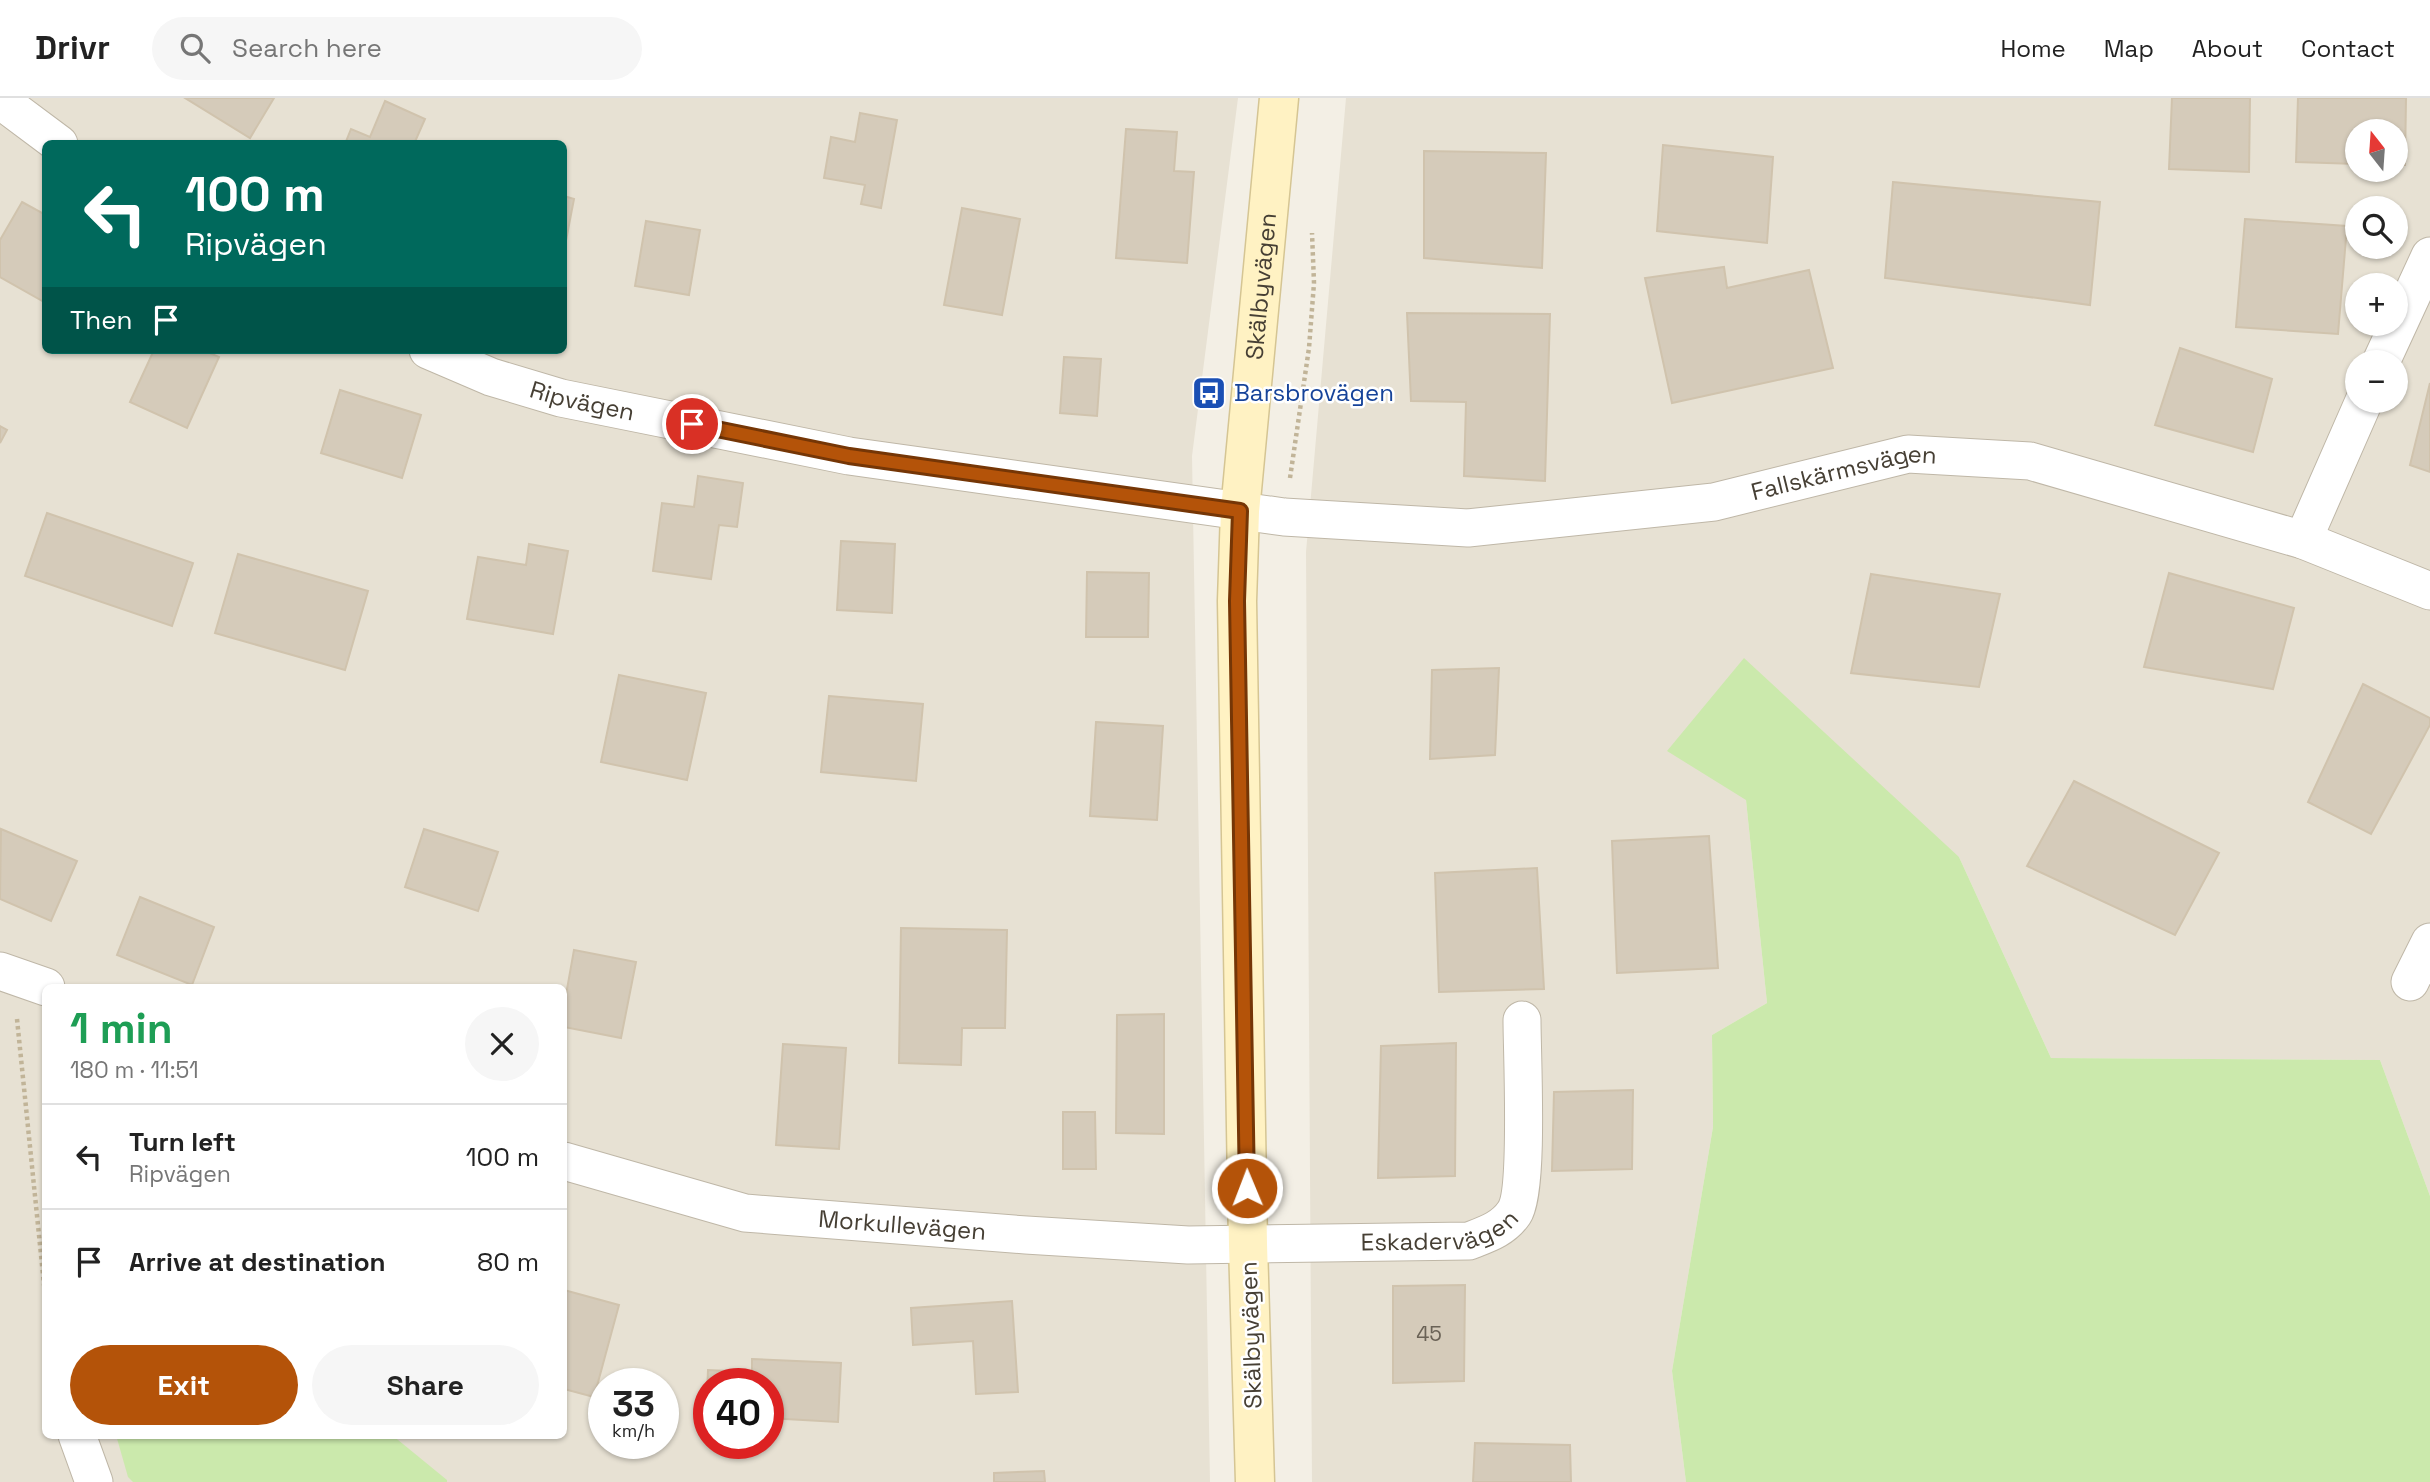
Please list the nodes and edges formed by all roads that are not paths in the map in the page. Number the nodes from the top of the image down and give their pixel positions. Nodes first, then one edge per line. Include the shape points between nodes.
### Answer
1 (1279, 98) edge
2 (0, 100) edge
3 (54, 140) edge
4 (2430, 257) edge
5 (2387, 350) edge
6 (437, 354) edge
7 (2359, 413) edge
8 (1240, 511) junction
9 (2303, 540) junction
10 (2430, 592) edge
11 (2430, 942) edge
12 (2410, 982) dead end
13 (1522, 1020) dead end
14 (567, 1162) edge
15 (1248, 1244) junction
16 (78, 1439) edge
17 (93, 1482) edge
18 (1255, 1482) edge

1 - 8 street, Skälbyvägen
2 - 3 street
4 - 5 street
6 - 8 street, Ripvägen via 491,377 561,398 849,456
7 - 9 street
8 - 9 street, Fallskärmsvägen via 1284,517 1496,525 1714,502 1908,454 2030,461
8 - 15 street, Skälbyvägen via 1237,601
9 - 10 street, Fallskärmsvägen
11 - 12 street
13 - 15 street, Eskadervägen via 1523,1182 1516,1211 1500,1229 1469,1241
14 - 15 street, Morkullevägen via 745,1213 1026,1236
15 - 18 street, Skälbyvägen
16 - 17 street

